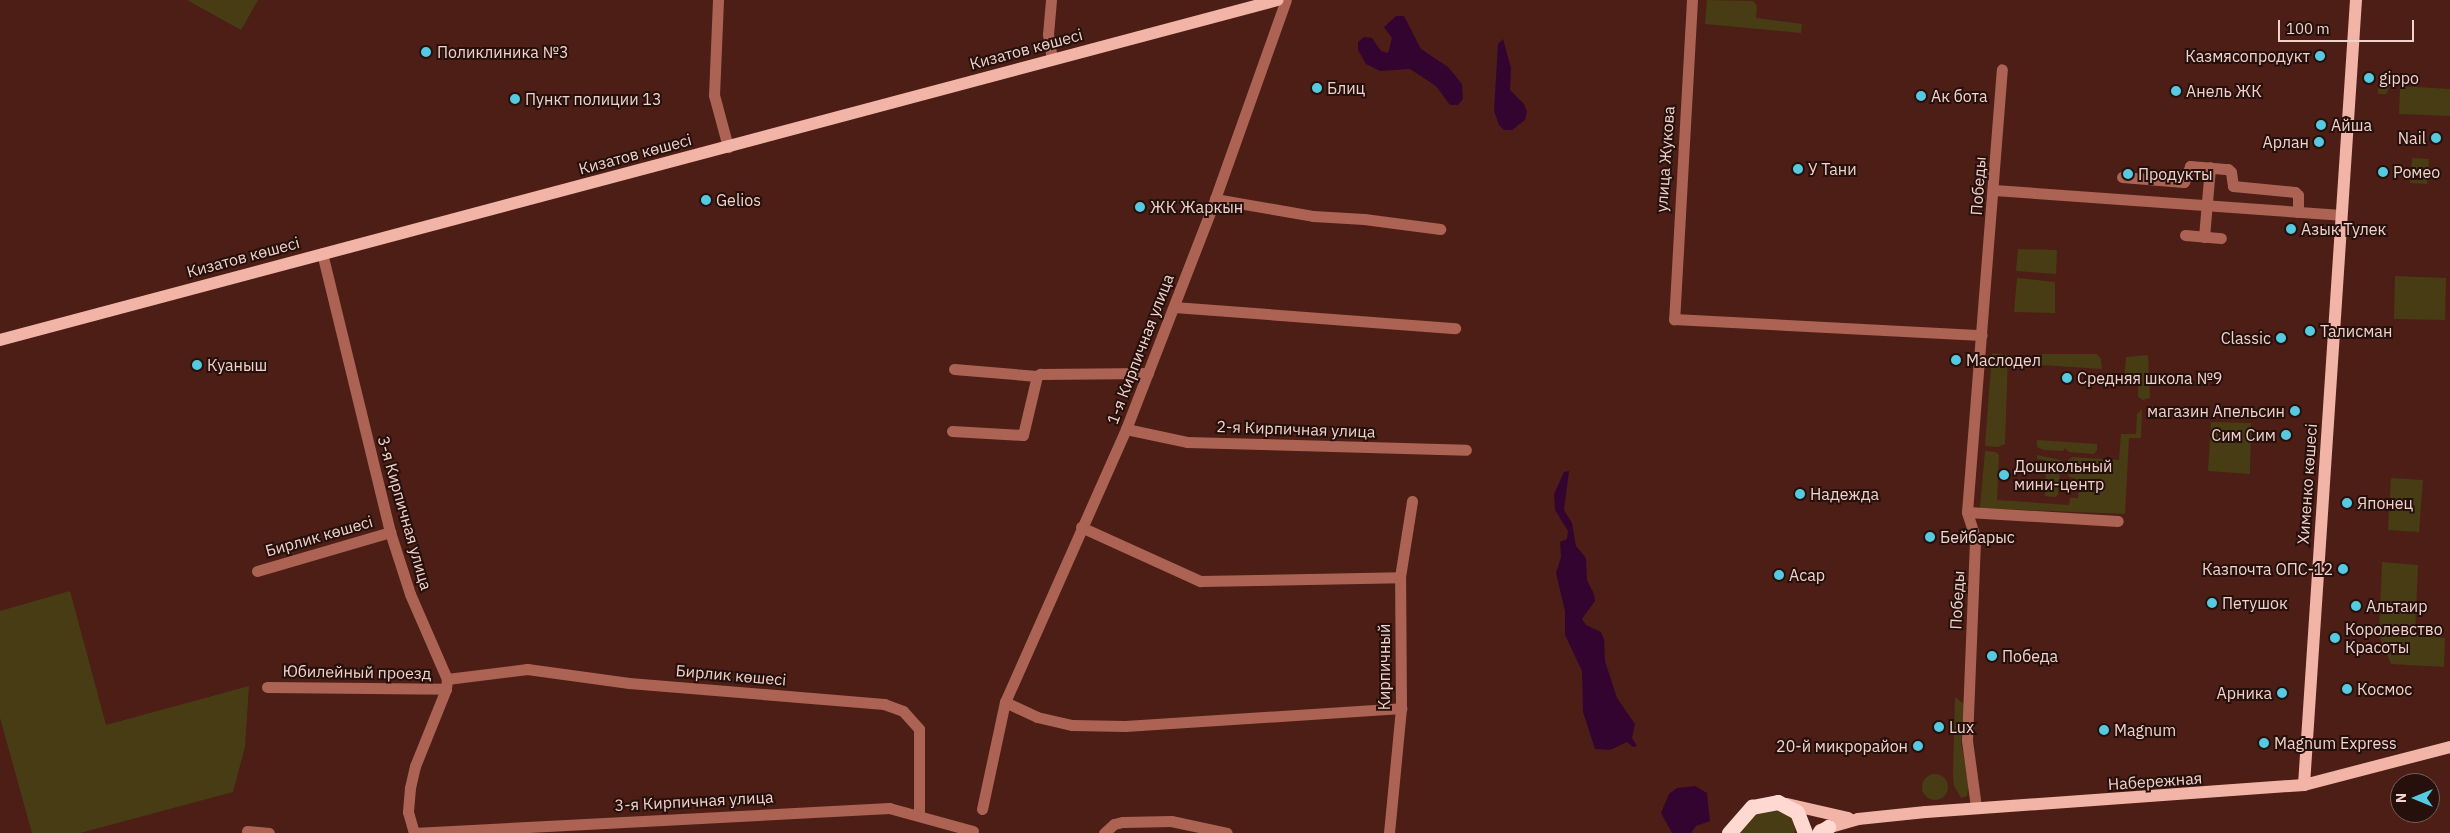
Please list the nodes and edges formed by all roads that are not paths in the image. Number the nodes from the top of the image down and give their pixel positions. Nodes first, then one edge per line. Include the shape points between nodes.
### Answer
1 (718, 0) edge
2 (1051, 0) edge
3 (1278, 0) edge
4 (1286, 0) edge
5 (1692, 0) edge
6 (2356, 0) edge
7 (1052, 59) junction
8 (2002, 69) dead end
9 (728, 147) junction
10 (2210, 168) junction
11 (2122, 177) dead end
12 (1994, 190) junction
13 (1215, 199) junction
14 (2206, 205) junction
15 (2298, 212) junction
16 (2342, 215) junction
17 (1440, 229) dead end
18 (2185, 235) dead end
19 (2204, 237) junction
20 (2221, 238) dead end
21 (322, 253) junction
22 (1174, 307) junction
23 (1456, 328) dead end
24 (1982, 335) junction
25 (0, 340) edge
26 (954, 369) dead end
27 (1148, 373) junction
28 (1037, 376) junction
29 (1126, 429) junction
30 (952, 431) dead end
31 (1466, 450) dead end
32 (1412, 502) dead end
33 (1967, 512) junction
34 (2118, 521) dead end
35 (1080, 527) junction
36 (390, 532) junction
37 (257, 571) dead end
38 (1400, 578) junction
39 (446, 684) junction
40 (267, 687) dead end
41 (1005, 702) junction
42 (1401, 708) junction
43 (2450, 747) edge
44 (2304, 785) junction
45 (1786, 804) junction
46 (1976, 808) junction
47 (982, 809) dead end
48 (919, 814) junction
49 (1858, 819) junction
50 (1823, 830) edge
51 (247, 831) dead end
52 (973, 831) dead end
53 (1730, 831) edge
54 (269, 833) edge
55 (414, 833) edge
56 (1104, 833) edge
57 (1227, 833) edge
58 (1389, 833) edge
59 (1805, 833) edge
60 (1813, 833) edge

1 - 9 street via 714,95
2 - 7 street via 1048,34
3 - 7 main road, Кизатов көшесі
4 - 13 street, 1-я Кирпичная улица
5 - 24 street, улица Жукова via 1674,319
6 - 16 main road, Хименко көшесі
7 - 9 main road, Кизатов көшесі
8 - 12 street, Победы
9 - 21 main road, Кизатов көшесі
10 - 11 street via 2189,167 2184,182
10 - 14 street
10 - 15 street via 2231,170 2233,186 2295,192
12 - 14 street
12 - 24 street, Победы
13 - 17 street via 1313,216 1364,218
13 - 22 street, 1-я Кирпичная улица
14 - 15 street
14 - 19 street
15 - 16 street
16 - 44 main road, Хименко көшесі
18 - 19 street
19 - 20 street
21 - 25 main road, Кизатов көшесі
21 - 36 street, 3-я Кирпичная улица
22 - 23 street
22 - 27 street, 1-я Кирпичная улица
24 - 33 street, Победы
26 - 28 street
27 - 28 street
27 - 29 street, 1-я Кирпичная улица
28 - 30 street via 1023,435
29 - 31 street, 2-я Кирпичная улица via 1187,442
29 - 35 street, 1-я Кирпичная улица
32 - 38 street, Кирпичный
33 - 34 street
33 - 46 street, Победы via 1975,537 1967,740
35 - 38 street via 1200,581
35 - 41 street, 1-я Кирпичная улица
36 - 37 street, Бирлик көшесі
36 - 39 street, 3-я Кирпичная улица via 410,594
38 - 42 street, Кирпичный
39 - 40 street, Юбилейный проезд
39 - 48 street, Бирлик көшесі via 527,669 629,683 884,704 903,711 919,729
39 - 55 street, 3-я Кирпичная улица via 410,788 408,812
41 - 42 street via 1037,717 1072,725 1125,726
41 - 47 street, 1-я Кирпичная улица
42 - 58 street, Кирпичный
43 - 44 main road, Набережная
44 - 46 main road, Набережная
45 - 49 main road, Набережная via 1818,814
45 - 53 highway via 1770,802 1752,807
45 - 59 highway via 1799,814
46 - 49 main road, Набережная
48 - 52 street, 3-я Кирпичная улица
48 - 55 street, 3-я Кирпичная улица via 889,808
49 - 50 main road, Набережная
50 - 60 main road, Набережная
51 - 54 street
56 - 57 street via 1114,824 1123,822 1171,821

